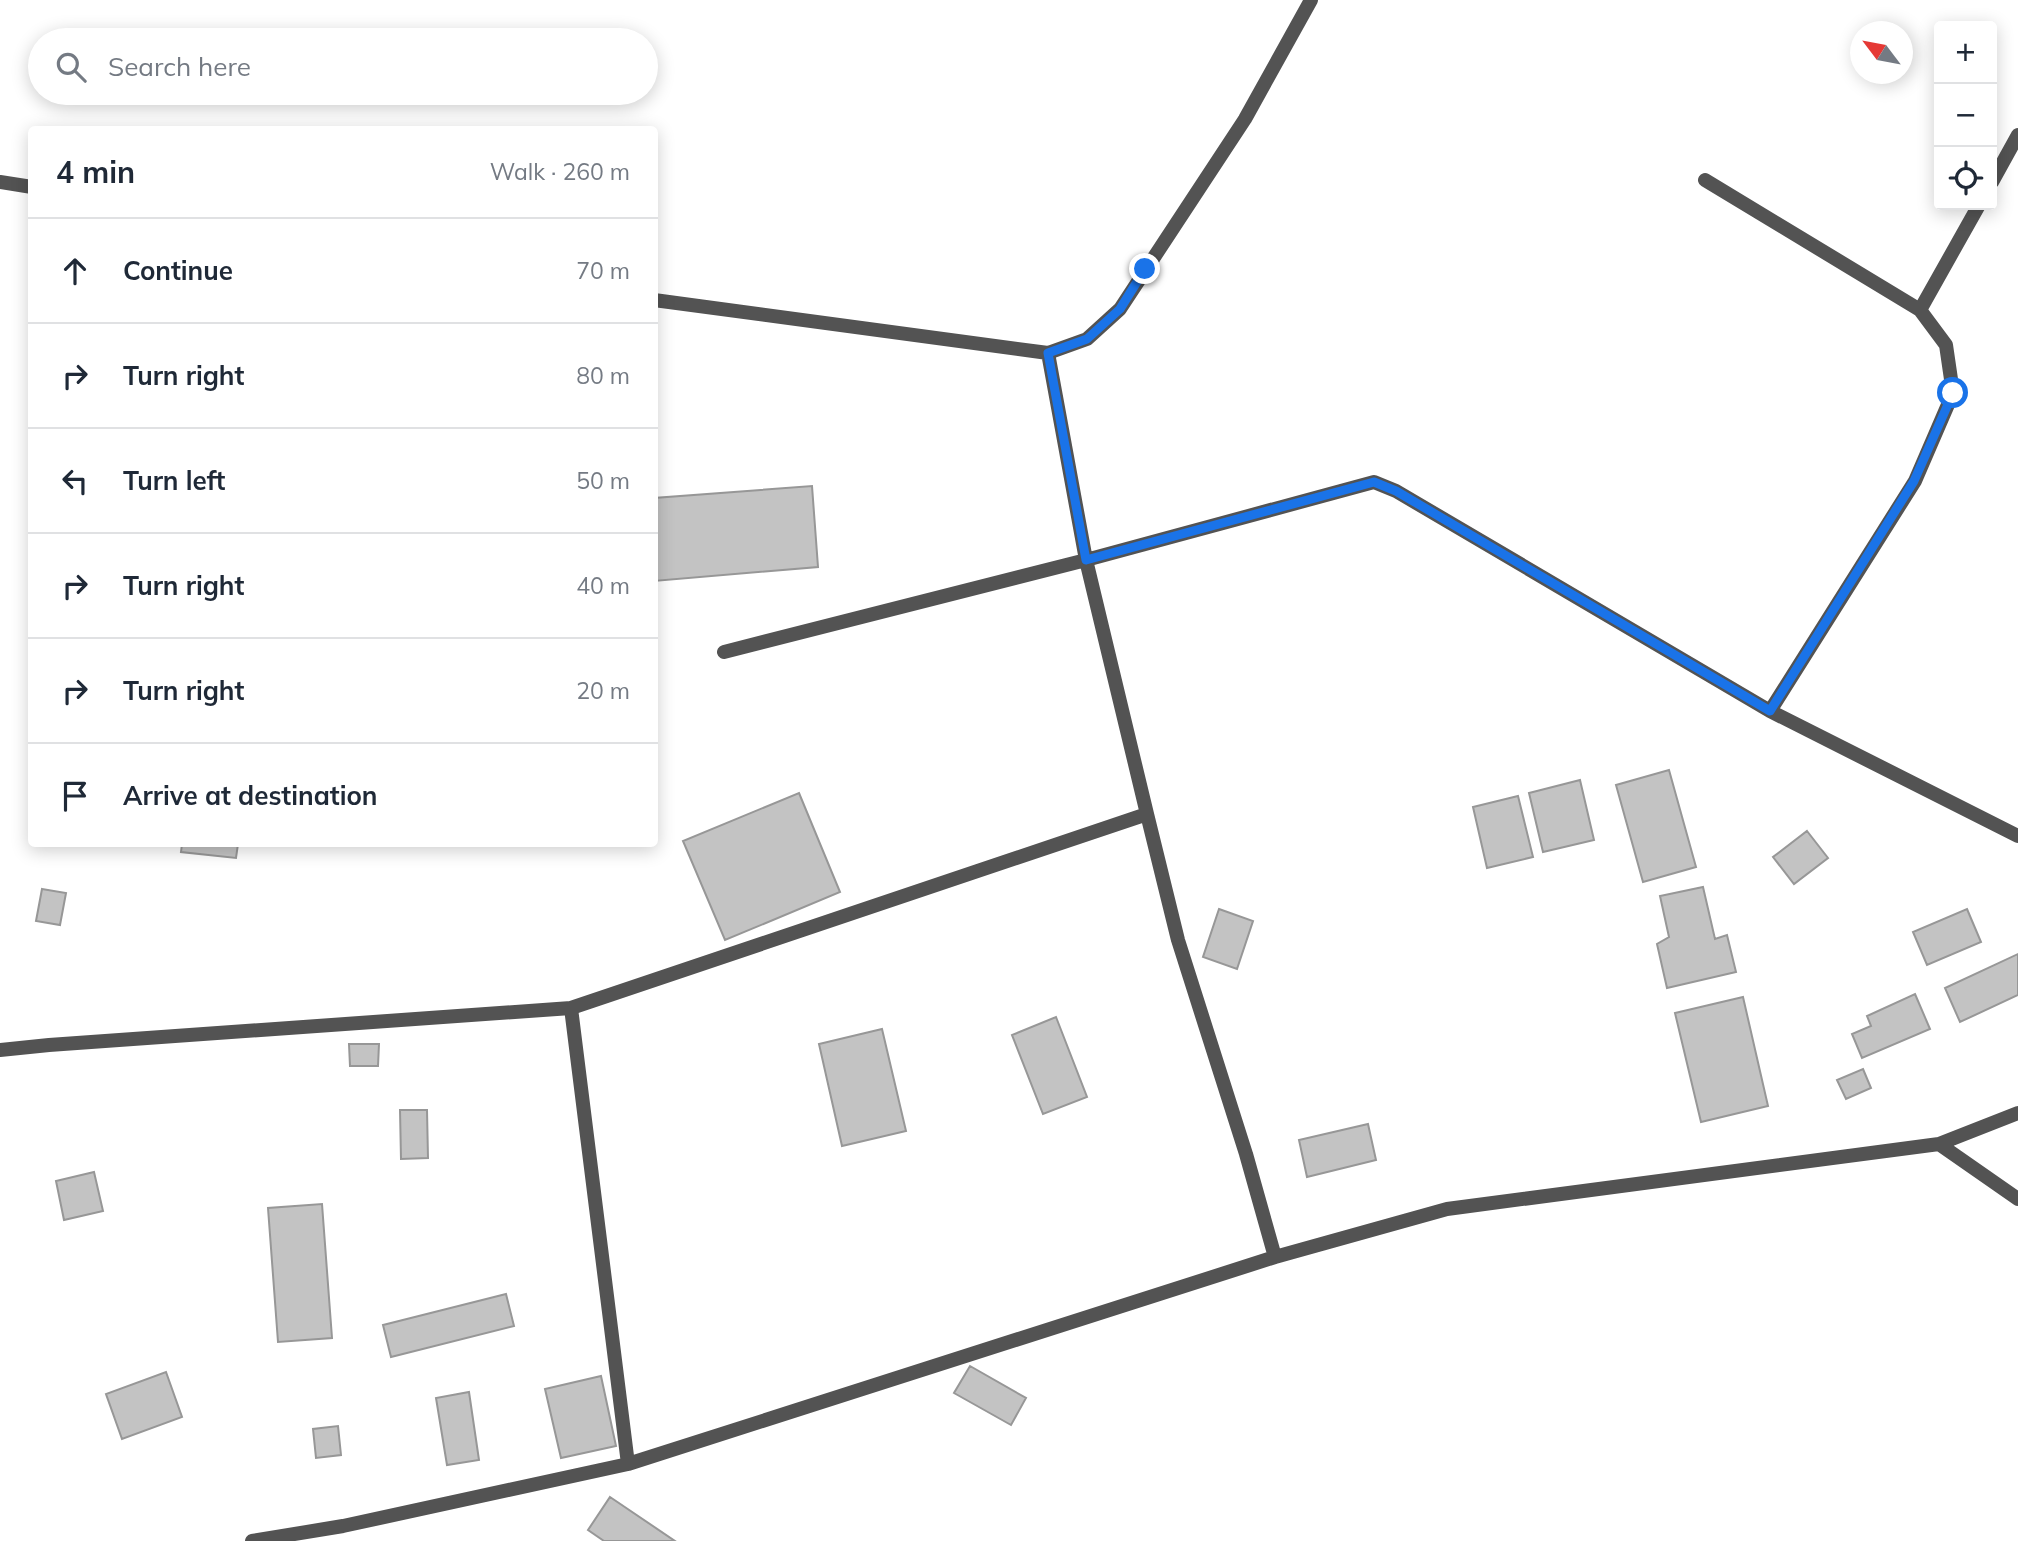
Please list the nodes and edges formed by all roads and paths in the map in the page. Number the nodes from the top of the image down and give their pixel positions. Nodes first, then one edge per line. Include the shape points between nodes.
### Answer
1 (1311, 0) edge
2 (2018, 135) edge
3 (1997, 173) edge
4 (1705, 180) dead end
5 (0, 182) edge
6 (28, 186) edge
7 (1976, 210) edge
8 (658, 301) edge
9 (1920, 310) junction
10 (1048, 353) junction
11 (1086, 560) junction
12 (724, 652) dead end
13 (1770, 711) junction
14 (1147, 814) junction
15 (2018, 836) edge
16 (571, 1008) junction
17 (0, 1050) edge
18 (2018, 1113) edge
19 (1939, 1144) junction
20 (2018, 1199) edge
21 (1275, 1257) junction
22 (628, 1464) junction
23 (252, 1541) edge

1 - 10 street via 1245,119 1120,309 1087,339
2 - 3 street
4 - 9 street
5 - 6 street
7 - 9 street
8 - 10 street
9 - 13 street via 1946,345 1953,393 1914,481
10 - 11 street
11 - 12 street
11 - 13 street via 1374,482
11 - 14 street
13 - 15 street
14 - 16 street
14 - 21 street via 1178,940
16 - 17 street
16 - 22 street
18 - 19 street
19 - 20 street
19 - 21 street via 1447,1209
21 - 22 street
22 - 23 street via 343,1526

